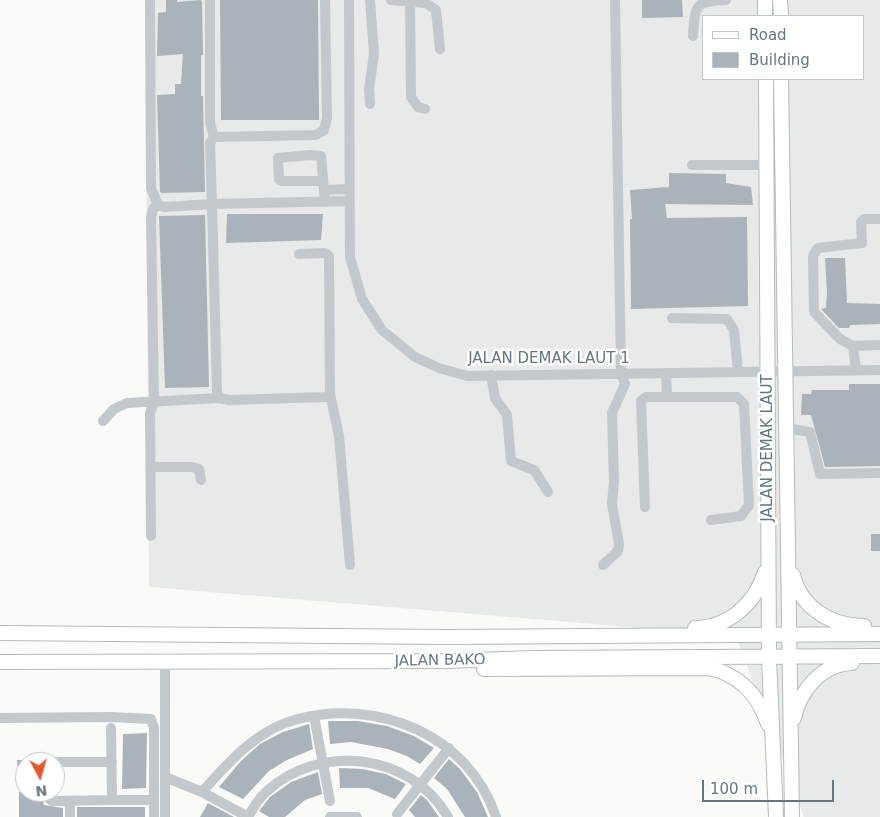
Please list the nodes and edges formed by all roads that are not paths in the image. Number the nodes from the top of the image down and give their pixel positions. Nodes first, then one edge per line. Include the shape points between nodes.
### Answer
1 (150, 0) edge
2 (210, 0) edge
3 (325, 0) edge
4 (349, 0) edge
5 (370, 0) edge
6 (391, 0) edge
7 (614, 0) edge
8 (726, 0) edge
9 (765, 0) edge
10 (780, 0) edge
11 (410, 2) junction
12 (765, 15) edge
13 (781, 15) edge
14 (693, 36) dead end
15 (440, 49) dead end
16 (766, 80) edge
17 (782, 80) edge
18 (370, 104) dead end
19 (425, 109) dead end
20 (214, 137) junction
21 (692, 165) dead end
22 (766, 165) junction
23 (324, 185) junction
24 (349, 189) junction
25 (349, 201) junction
26 (325, 202) junction
27 (212, 204) junction
28 (158, 205) junction
29 (880, 219) edge
30 (299, 254) dead end
31 (672, 318) dead end
32 (880, 345) edge
33 (853, 346) junction
34 (856, 370) junction
35 (880, 370) edge
36 (768, 371) junction
37 (786, 371) junction
38 (738, 372) junction
39 (621, 373) junction
40 (666, 373) junction
41 (492, 375) junction
42 (330, 394) junction
43 (668, 397) junction
44 (219, 398) junction
45 (154, 402) junction
46 (103, 421) dead end
47 (786, 428) junction
48 (151, 467) junction
49 (880, 473) edge
50 (200, 480) dead end
51 (548, 492) dead end
52 (645, 507) dead end
53 (711, 520) dead end
54 (151, 536) dead end
55 (788, 554) junction
56 (769, 559) junction
57 (350, 565) dead end
58 (603, 565) dead end
59 (880, 627) edge
60 (0, 633) edge
61 (880, 634) edge
62 (769, 635) junction
63 (789, 635) junction
64 (446, 637) junction
65 (880, 656) edge
66 (789, 657) junction
67 (769, 658) junction
68 (448, 661) junction
69 (0, 662) edge
70 (165, 663) junction
71 (880, 663) edge
72 (314, 716) junction
73 (0, 718) edge
74 (152, 720) junction
75 (165, 720) junction
76 (111, 728) dead end
77 (791, 735) junction
78 (772, 736) junction
79 (449, 748) junction
80 (65, 762) edge
81 (112, 762) junction
82 (323, 763) junction
83 (165, 777) junction
84 (421, 784) junction
85 (202, 792) junction
86 (112, 800) junction
87 (154, 800) junction
88 (65, 801) edge
89 (70, 801) junction
90 (330, 801) dead end
91 (397, 814) dead end
92 (70, 817) edge
93 (154, 817) edge
94 (166, 817) edge
95 (248, 817) edge
96 (330, 817) edge
97 (357, 817) edge
98 (448, 817) edge
99 (496, 817) edge
100 (776, 817) edge
101 (792, 817) edge

1 - 28 street via 151,188
2 - 20 street via 210,123
3 - 20 street via 327,118 324,130 316,135
4 - 24 street, JALAN DEMAK LAUT 1
5 - 18 street via 374,54
6 - 11 street
7 - 39 street
8 - 14 street via 706,1 698,5 694,13
9 - 12 main road
10 - 13 main road
11 - 15 street via 426,3 436,10
11 - 19 street via 411,97 418,107
16 - 22 main road, JALAN DEMAK LAUT
17 - 37 main road, JALAN DEMAK LAUT
20 - 27 street via 210,143
21 - 22 street
22 - 36 main road, JALAN DEMAK LAUT
23 - 23 street via 321,156 310,154 278,158 281,181
23 - 24 street
23 - 26 street
24 - 25 street, JALAN DEMAK LAUT 1
25 - 26 street
25 - 41 street, JALAN DEMAK LAUT 1 via 350,257 362,299 382,330 415,357 439,368 467,376
26 - 27 street
27 - 28 street
27 - 44 street
28 - 45 street via 151,217
29 - 33 street via 861,222 862,243 818,248 813,256 814,312 840,339
30 - 42 street via 325,253 329,256
31 - 38 street via 727,319 734,330
32 - 33 street
33 - 34 street
34 - 35 street, JALAN DEMAK LAUT 1
34 - 37 street, JALAN DEMAK LAUT 1
36 - 37 street, JALAN DEMAK LAUT 1
36 - 38 street, JALAN DEMAK LAUT 1
36 - 56 main road, JALAN DEMAK LAUT
37 - 47 main road, JALAN DEMAK LAUT
38 - 40 street, JALAN DEMAK LAUT 1
39 - 40 street, JALAN DEMAK LAUT 1
39 - 41 street, JALAN DEMAK LAUT 1
39 - 58 street via 625,384 612,413 612,504 619,544 618,552
40 - 43 street
41 - 51 street via 496,398 507,415 511,461 534,470
42 - 44 street via 326,397
42 - 57 street via 339,436
43 - 52 street via 646,397 641,401
43 - 53 street via 737,397 744,404 749,505 742,516
44 - 45 street
45 - 46 street via 127,403 114,409
45 - 48 street via 150,413
47 - 49 street via 810,432 820,474
47 - 55 main road, JALAN DEMAK LAUT
48 - 50 street via 192,467 199,470
48 - 54 street
55 - 59 main road via 798,591 811,608 835,622
55 - 63 main road, JALAN DEMAK LAUT
56 - 62 main road, JALAN DEMAK LAUT
56 - 64 main road via 760,588 745,607 737,615 712,626 462,631
60 - 64 main road, JALAN BAKO
61 - 63 main road, JALAN BAKO
62 - 63 main road, JALAN BAKO
62 - 64 main road, JALAN BAKO
62 - 67 main road, JALAN DEMAK LAUT
63 - 66 main road, JALAN DEMAK LAUT
65 - 66 main road, JALAN BAKO
66 - 67 main road, JALAN BAKO
66 - 77 main road, JALAN DEMAK LAUT
67 - 68 main road, JALAN BAKO
67 - 78 main road, JALAN DEMAK LAUT
68 - 70 main road, JALAN BAKO
68 - 78 main road via 463,669 709,668 723,671 741,682 754,696
69 - 70 main road, JALAN BAKO
70 - 75 street
71 - 77 main road via 832,667 812,682 796,707
72 - 79 street via 377,716 411,726
72 - 82 street
72 - 85 street via 297,719 250,744
73 - 74 street via 111,716 148,717
74 - 75 street
74 - 87 street
75 - 83 street
76 - 81 street
77 - 101 main road, JALAN DEMAK LAUT
78 - 100 main road, JALAN DEMAK LAUT
79 - 84 street
79 - 99 street via 480,783
80 - 81 street
81 - 86 street
82 - 84 street via 372,762 395,769
82 - 90 street
82 - 95 street via 275,784 260,798
83 - 85 street
83 - 94 street
84 - 91 street
84 - 98 street
85 - 95 street
86 - 87 street
86 - 89 street
87 - 93 street
88 - 89 street
89 - 92 street
96 - 97 street

